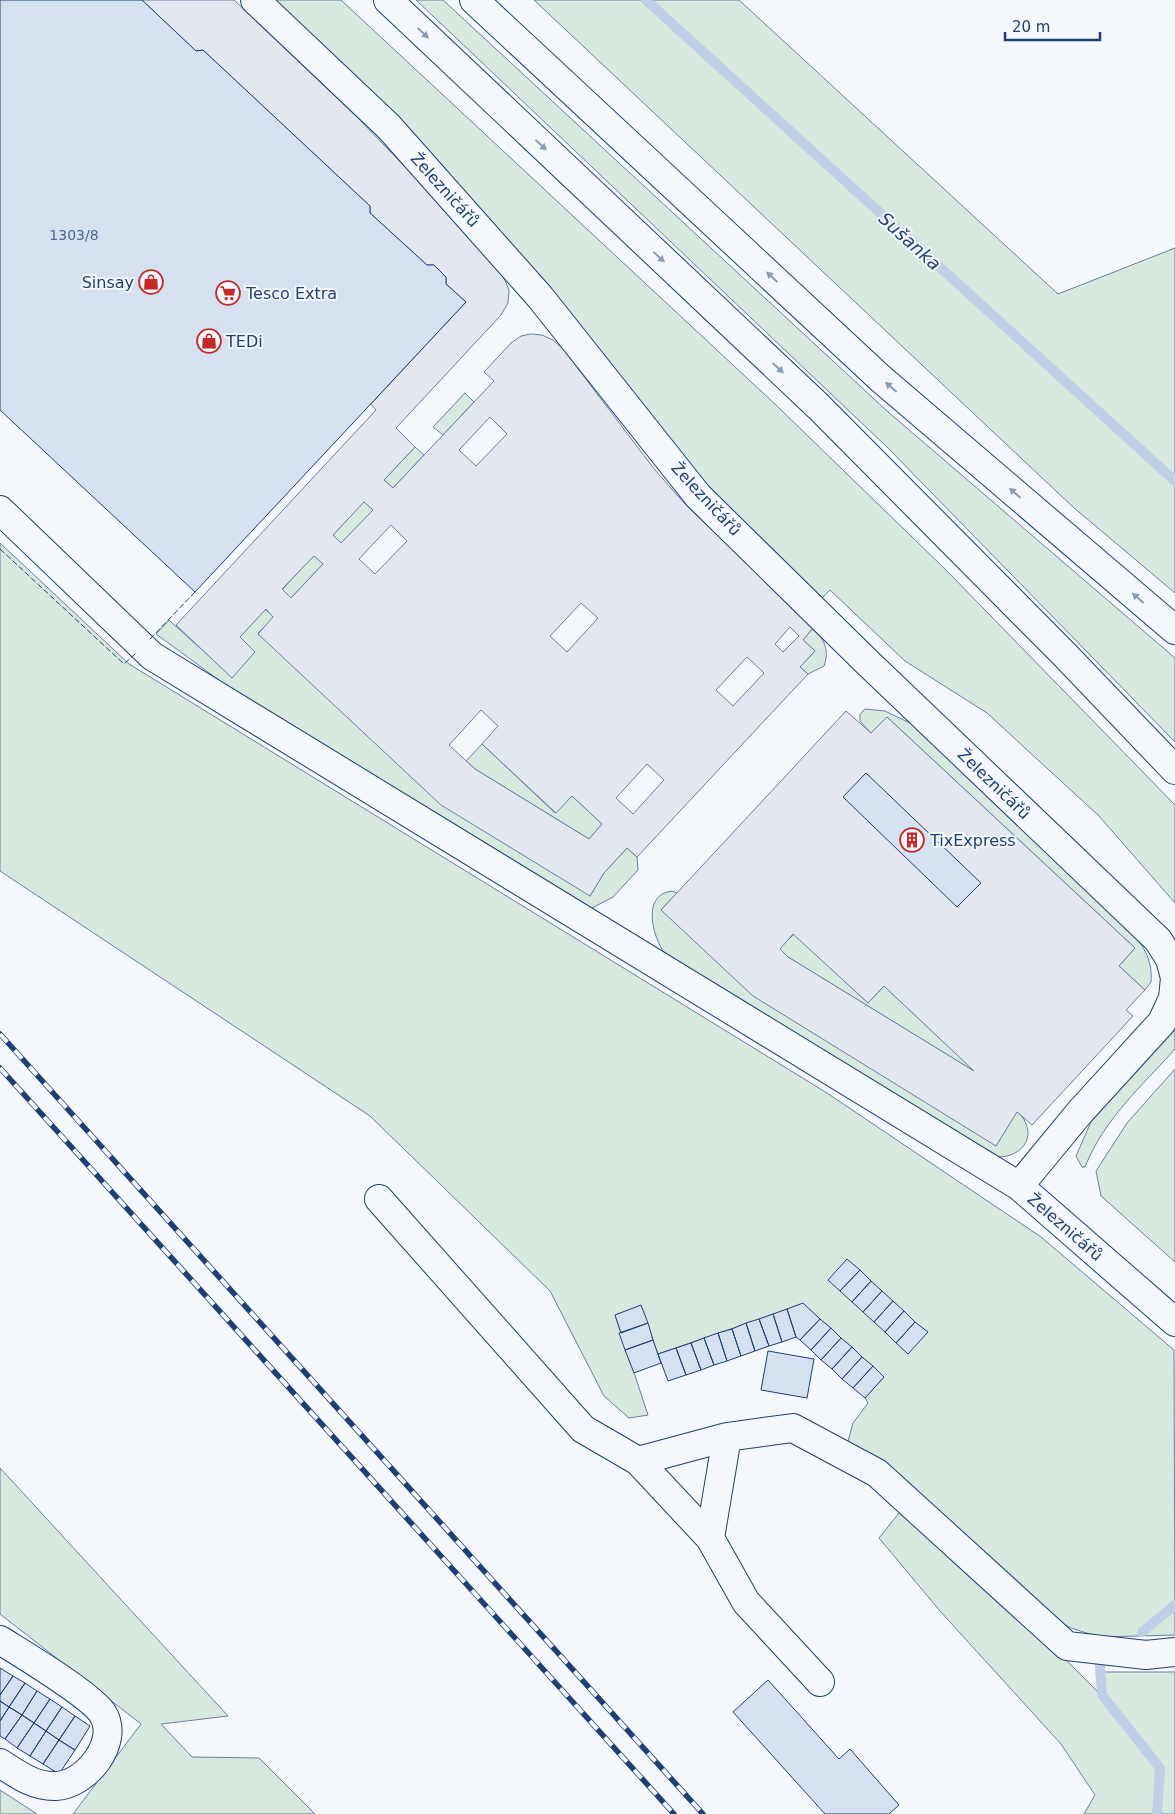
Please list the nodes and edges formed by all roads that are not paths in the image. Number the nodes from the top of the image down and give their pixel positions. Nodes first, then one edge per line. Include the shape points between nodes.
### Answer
1 (255, 0) edge
2 (388, 0) edge
3 (474, 0) edge
4 (0, 510) edge
5 (1175, 630) edge
6 (1175, 770) edge
7 (1175, 978) edge
8 (1019, 1186) junction
9 (379, 1199) dead end
10 (1175, 1322) edge
11 (727, 1438) junction
12 (638, 1461) junction
13 (710, 1538) junction
14 (0, 1640) edge
15 (1175, 1652) edge
16 (820, 1682) dead end
17 (0, 1763) edge

1 - 7 street, Železničářů via 396,134 540,297 698,496 1158,940 1170,958
2 -> 6 street via 819,407
5 -> 3 street via 880,378
4 - 8 street via 152,656
7 - 8 street, Železničářů via 1173,998 1162,1022 1080,1112
8 - 10 street, Železničářů
9 - 12 street via 583,1429
11 - 12 street
11 - 13 street
11 - 15 street via 793,1428 877,1473 1067,1646 1146,1655
12 - 13 street
13 - 16 street via 746,1602
14 - 17 street via 97,1706 108,1725 101,1755 84,1774 67,1784 34,1783

